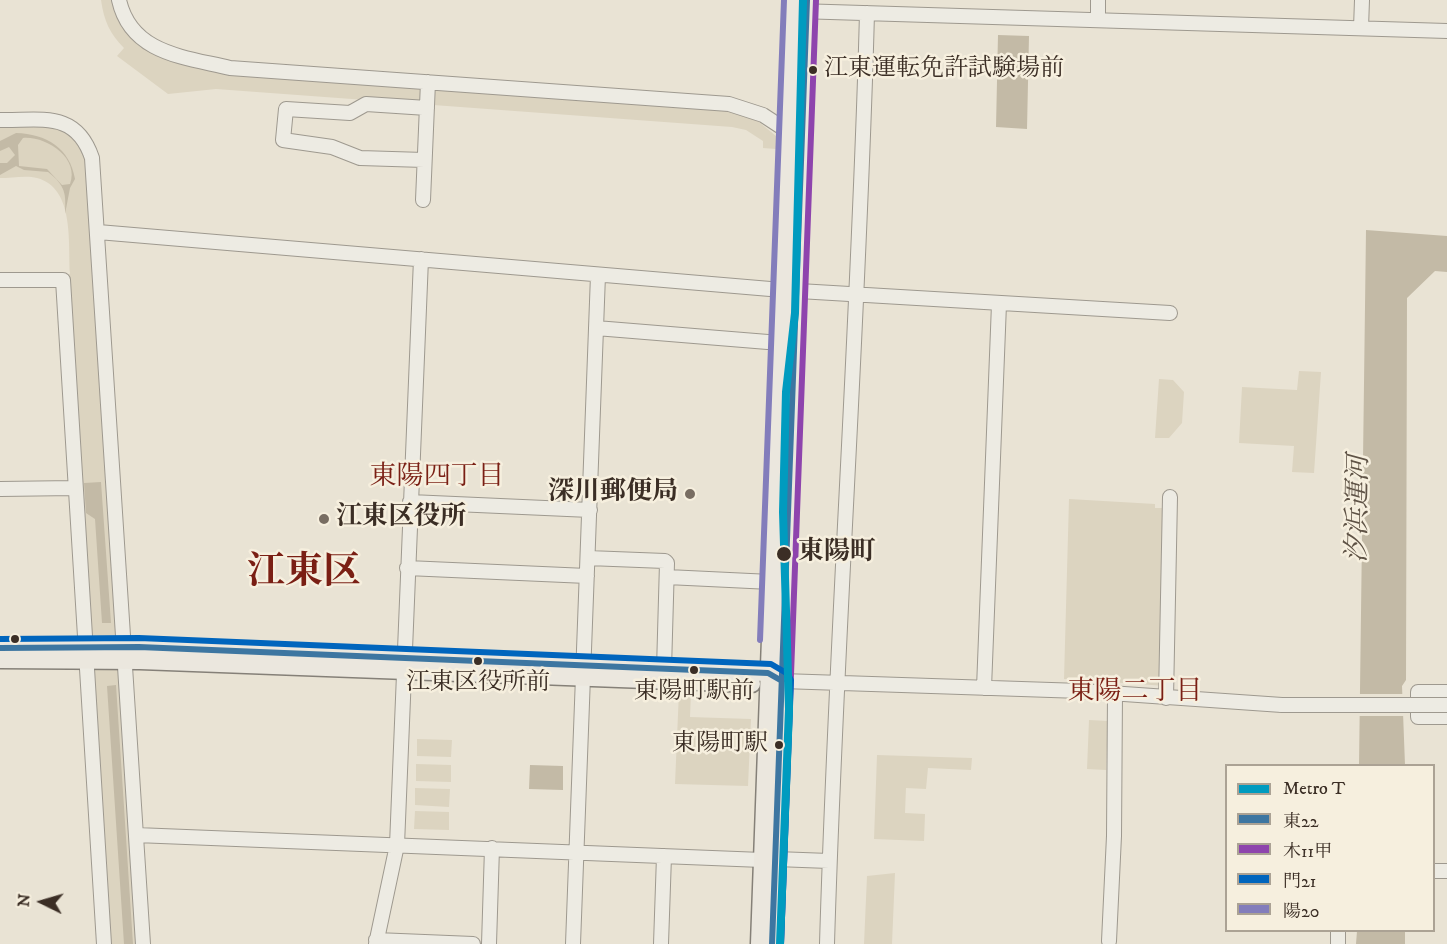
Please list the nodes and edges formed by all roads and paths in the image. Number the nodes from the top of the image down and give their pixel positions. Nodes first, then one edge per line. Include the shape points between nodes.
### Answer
1 (119, 0) edge
2 (1098, 0) edge
3 (1362, 0) edge
4 (800, 6) edge
5 (867, 13) junction
6 (1098, 20) junction
7 (1360, 28) junction
8 (1447, 31) edge
9 (428, 82) junction
10 (427, 108) junction
11 (0, 120) edge
12 (795, 136) junction
13 (424, 160) junction
14 (423, 200) dead end
15 (98, 232) junction
16 (420, 259) junction
17 (598, 274) junction
18 (0, 280) edge
19 (789, 290) junction
20 (856, 295) junction
21 (999, 303) junction
22 (1170, 314) dead end
23 (596, 328) junction
24 (780, 343) junction
25 (74, 488) junction
26 (0, 489) edge
27 (1170, 497) dead end
28 (410, 502) junction
29 (590, 510) junction
30 (588, 558) junction
31 (407, 568) junction
32 (587, 576) junction
33 (667, 577) junction
34 (771, 582) junction
35 (0, 648) edge
36 (122, 654) junction
37 (87, 655) junction
38 (0, 660) edge
39 (404, 665) junction
40 (664, 669) junction
41 (582, 671) junction
42 (773, 679) junction
43 (836, 683) junction
44 (984, 688) junction
45 (1447, 692) edge
46 (1115, 694) junction
47 (1166, 698) junction
48 (1447, 705) edge
49 (1447, 717) edge
50 (136, 835) junction
51 (397, 845) junction
52 (492, 848) junction
53 (576, 851) junction
54 (664, 856) junction
55 (769, 860) junction
56 (829, 861) junction
57 (1109, 941) dead end
58 (376, 942) edge
59 (432, 943) edge
60 (104, 944) edge
61 (142, 944) edge
62 (473, 944) edge
63 (489, 944) edge
64 (573, 944) edge
65 (661, 944) edge
66 (759, 944) edge
67 (772, 944) edge
68 (827, 944) edge

1 - 9 street via 129,25 160,52 230,68
2 - 6 street
3 - 7 street
4 - 5 street
4 - 12 main road
5 - 6 street
5 - 20 street
6 - 7 street
7 - 8 street
9 - 10 street
9 - 12 street via 740,106 763,115
10 - 13 street
10 - 13 street via 366,104 351,113 286,109 283,140 332,147 360,158
11 - 15 street via 63,122 82,135 92,158
12 - 19 main road
13 - 14 street
15 - 16 street
15 - 36 street
16 - 17 street
16 - 28 street
17 - 19 street
17 - 23 street
18 - 25 street via 63,280
19 - 20 street
19 - 24 main road
19 - 42 main road
20 - 21 street
20 - 43 street
21 - 22 street
21 - 44 street
23 - 24 street
23 - 29 street
24 - 34 main road
25 - 26 street
25 - 37 street
27 - 47 street
28 - 29 street
28 - 31 street
29 - 30 street
30 - 32 street
30 - 33 street via 664,561 668,563
31 - 32 street
31 - 39 street
32 - 41 street
33 - 34 street
33 - 40 street
34 - 42 main road
35 - 37 main road
36 - 37 main road
36 - 39 main road
36 - 50 street
37 - 38 main road
37 - 60 street
39 - 41 main road
39 - 51 street
40 - 41 main road
40 - 42 main road
41 - 42 main road
41 - 53 street
42 - 43 street
42 - 55 main road
43 - 44 street
43 - 56 street
44 - 46 street
45 - 49 street via 1418,692 1418,717
46 - 47 street
46 - 57 street
47 - 48 street, bridge via 1282,705
50 - 51 street
50 - 61 street
51 - 52 street
51 - 58 street
52 - 53 street
52 - 63 street
53 - 54 street
53 - 64 street
54 - 55 street
54 - 65 street
55 - 56 street
55 - 66 main road
55 - 67 main road
56 - 68 street
58 - 59 street
59 - 62 street

